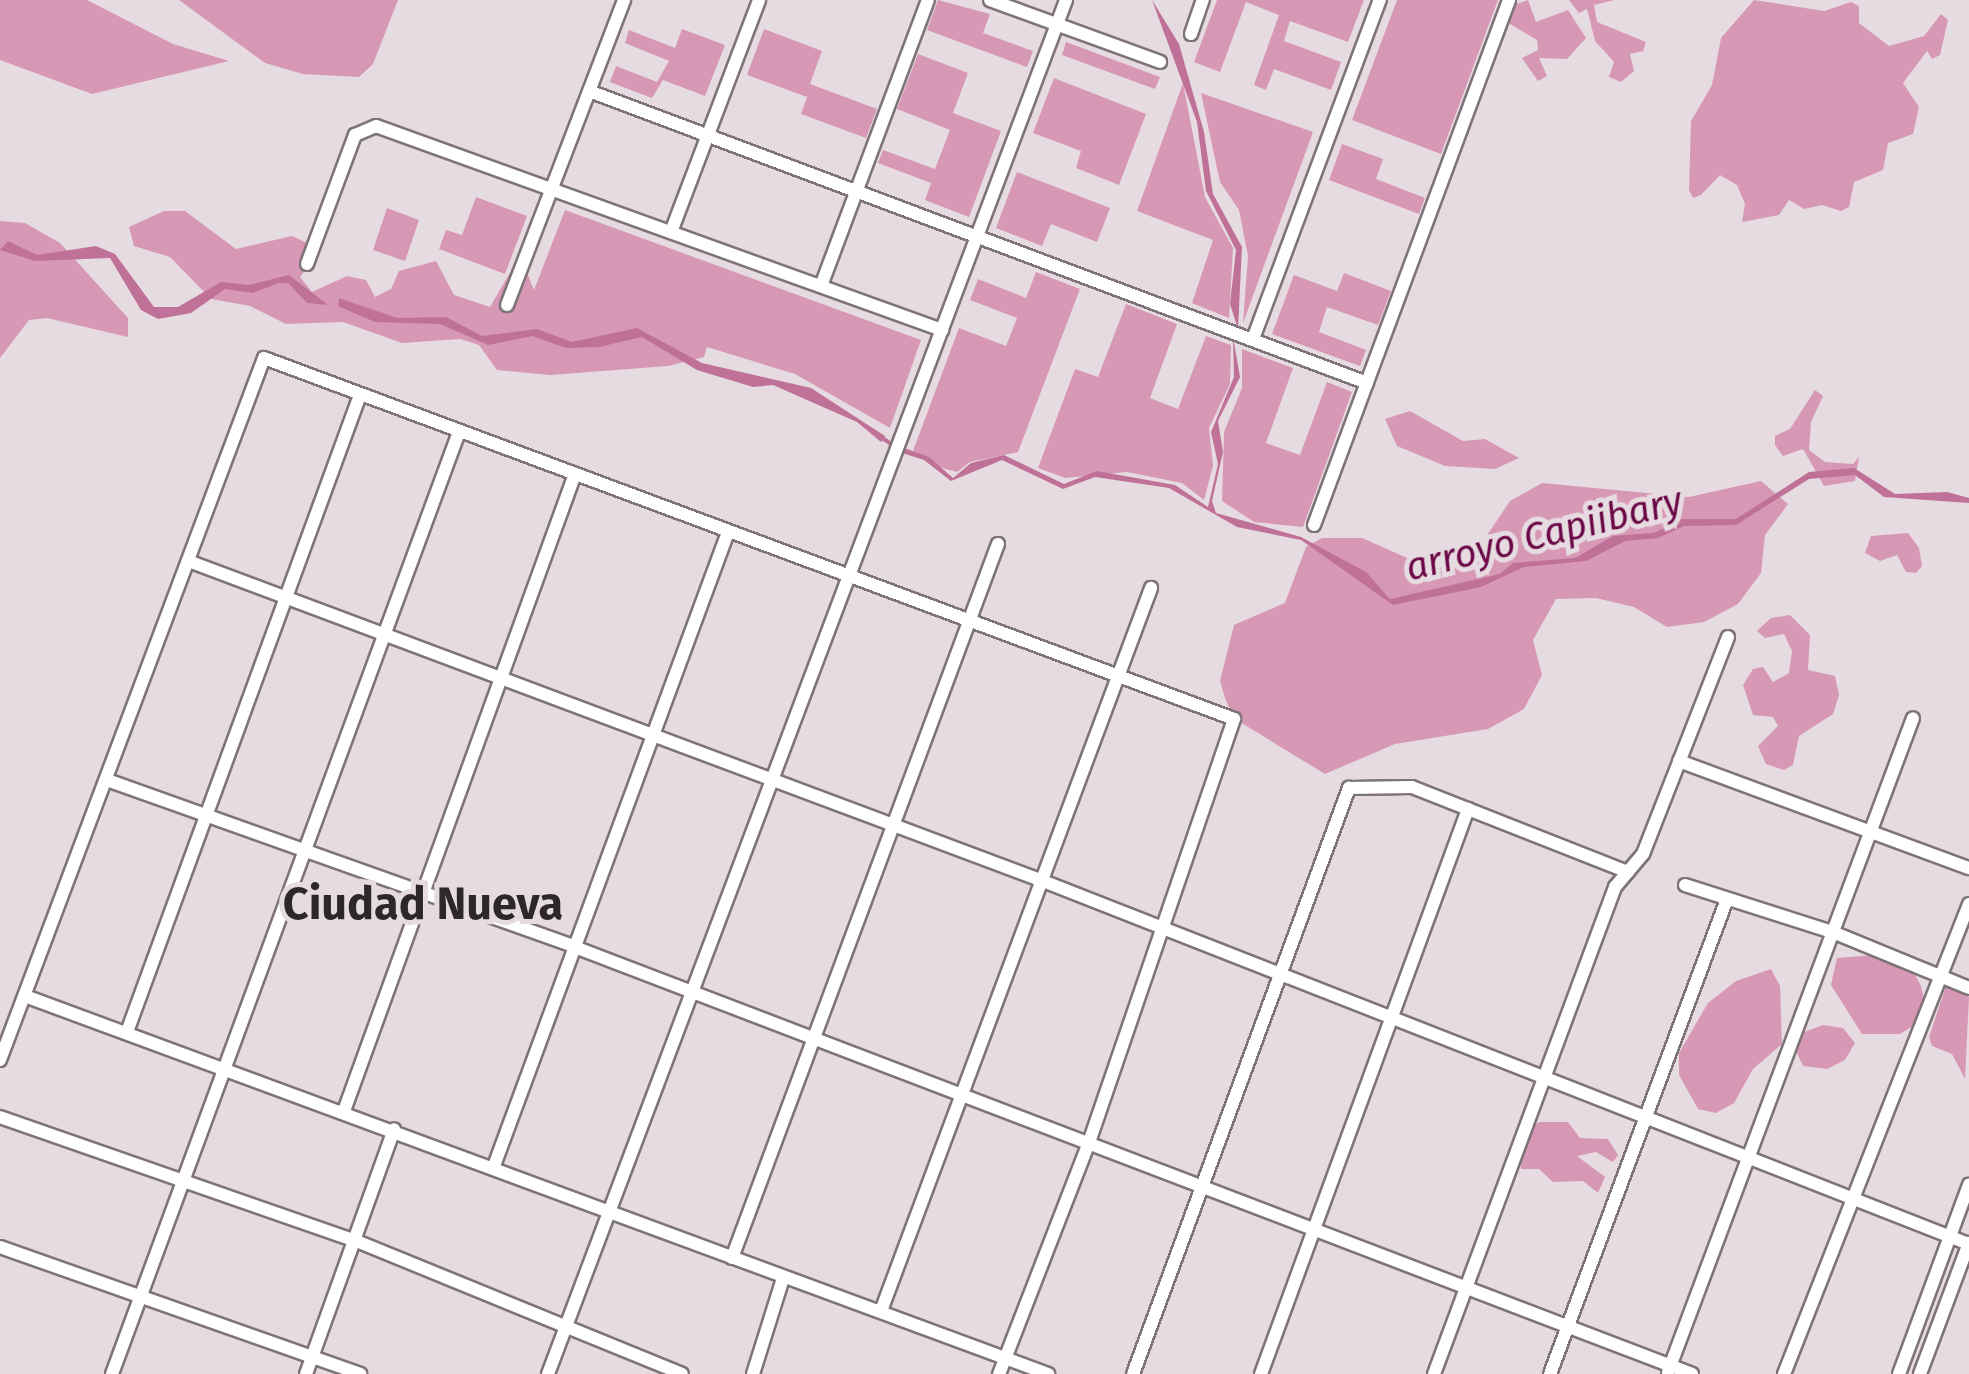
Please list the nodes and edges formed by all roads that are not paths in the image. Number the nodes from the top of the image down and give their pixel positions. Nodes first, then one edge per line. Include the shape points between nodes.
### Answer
1 (624, 0) edge
2 (759, 0) edge
3 (928, 0) edge
4 (990, 0) edge
5 (1066, 0) edge
6 (1204, 0) edge
7 (1380, 0) edge
8 (1509, 0) edge
9 (1057, 24) junction
10 (1191, 34) dead end
11 (1160, 62) dead end
12 (589, 91) junction
13 (708, 136) junction
14 (551, 189) junction
15 (857, 191) junction
16 (671, 232) junction
17 (977, 236) junction
18 (307, 264) dead end
19 (822, 286) junction
20 (506, 305) dead end
21 (942, 330) junction
22 (1253, 339) junction
23 (1367, 383) junction
24 (360, 395) junction
25 (460, 432) junction
26 (574, 474) junction
27 (1314, 525) dead end
28 (728, 532) junction
29 (998, 544) dead end
30 (190, 562) junction
31 (851, 576) junction
32 (1150, 588) dead end
33 (286, 596) junction
34 (971, 621) junction
35 (384, 629) junction
36 (1728, 637) dead end
37 (499, 674) junction
38 (1120, 676) junction
39 (1914, 718) dead end
40 (650, 731) junction
41 (1679, 761) junction
42 (107, 780) junction
43 (776, 780) junction
44 (1468, 809) junction
45 (206, 814) junction
46 (895, 824) junction
47 (1872, 834) junction
48 (304, 848) junction
49 (1969, 868) edge
50 (1628, 872) junction
51 (1043, 881) junction
52 (1685, 886) dead end
53 (424, 892) junction
54 (1727, 898) junction
55 (1969, 904) edge
56 (1164, 928) junction
57 (1835, 933) junction
58 (572, 946) junction
59 (1282, 974) junction
60 (1941, 976) junction
61 (1969, 988) edge
62 (25, 996) junction
63 (693, 996) junction
64 (1392, 1016) junction
65 (126, 1032) junction
66 (813, 1042) junction
67 (0, 1060) edge
68 (224, 1066) junction
69 (1546, 1074) junction
70 (965, 1098) junction
71 (344, 1111) junction
72 (1642, 1112) junction
73 (0, 1116) edge
74 (394, 1129) junction
75 (1088, 1145) junction
76 (1751, 1153) junction
77 (494, 1166) junction
78 (183, 1180) junction
79 (1969, 1186) edge
80 (1202, 1188) junction
81 (1855, 1198) junction
82 (611, 1210) junction
83 (1314, 1230) junction
84 (1949, 1237) junction
85 (354, 1240) junction
86 (1969, 1244) edge
87 (0, 1247) edge
88 (732, 1258) junction
89 (783, 1278) junction
90 (1466, 1288) junction
91 (141, 1296) junction
92 (882, 1312) junction
93 (1568, 1328) junction
94 (566, 1330) junction
95 (312, 1356) junction
96 (1006, 1358) junction
97 (1669, 1370) edge
98 (112, 1374) edge
99 (306, 1374) edge
100 (360, 1374) edge
101 (548, 1374) edge
102 (682, 1374) edge
103 (754, 1374) edge
104 (999, 1374) edge
105 (1048, 1374) edge
106 (1132, 1374) edge
107 (1262, 1374) edge
108 (1434, 1374) edge
109 (1550, 1374) edge
110 (1692, 1374) edge
111 (1784, 1374) edge
112 (1899, 1374) edge
113 (1920, 1374) edge

1 - 12 street
2 - 13 street
3 - 15 street
4 - 9 street
5 - 9 street
6 - 10 street
7 - 22 street
8 - 23 street
9 - 11 street
9 - 17 street
12 - 13 street
12 - 14 street
13 - 15 street
13 - 16 street
14 - 16 street
14 - 18 street via 376,126 364,128 355,135
14 - 20 street
15 - 17 street
15 - 19 street
16 - 19 street
17 - 21 street
17 - 22 street
19 - 21 street
21 - 31 street
22 - 23 street
23 - 27 street
24 - 25 street
24 - 30 street via 264,358
24 - 33 street
25 - 26 street
25 - 35 street
26 - 28 street
26 - 37 street
28 - 31 street
28 - 40 street
29 - 34 street
30 - 33 street
30 - 42 street
31 - 34 street
31 - 43 street
32 - 38 street
33 - 35 street
33 - 45 street
34 - 38 street
34 - 46 street
35 - 37 street
35 - 48 street
36 - 41 street
37 - 40 street
37 - 53 street
38 - 51 street
38 - 56 street via 1234,719
39 - 47 street
40 - 43 street
40 - 58 street
41 - 47 street
41 - 50 street via 1643,854
42 - 45 street
42 - 62 street
43 - 46 street
43 - 63 street
44 - 50 street
44 - 59 street via 1412,787 1348,788
44 - 64 street
45 - 48 street
45 - 65 street
46 - 51 street
46 - 66 street
47 - 49 street
47 - 57 street
48 - 53 street
48 - 68 street
50 - 69 street via 1615,887
51 - 56 street
51 - 70 street
52 - 54 street
53 - 58 street
53 - 71 street
54 - 57 street
54 - 72 street
55 - 60 street
56 - 59 street
56 - 75 street
57 - 60 street
57 - 76 street
58 - 63 street
58 - 77 street
59 - 64 street
59 - 80 street
60 - 61 street
60 - 81 street
62 - 65 street
62 - 67 street
63 - 66 street
63 - 82 street
64 - 69 street
64 - 83 street
65 - 68 street
66 - 70 street
66 - 88 street
68 - 71 street
68 - 78 street
69 - 72 street
69 - 90 street
70 - 75 street
70 - 92 street
71 - 74 street
72 - 76 street
72 - 93 street
73 - 78 street
74 - 77 street
74 - 85 street
75 - 80 street
75 - 96 street
76 - 81 street
76 - 97 street
77 - 82 street
78 - 85 street
78 - 91 street
79 - 84 street
80 - 83 street
80 - 106 street
81 - 84 street
81 - 111 street
82 - 88 street
82 - 94 street
83 - 90 street
83 - 107 street
84 - 86 street
84 - 112 street
85 - 94 street
85 - 95 street
86 - 113 street
87 - 91 street
88 - 89 street
89 - 92 street
89 - 103 street
90 - 93 street
90 - 108 street
91 - 95 street
91 - 98 street
92 - 96 street
93 - 97 street
93 - 109 street
94 - 101 street
94 - 102 street
95 - 99 street
95 - 100 street
96 - 104 street
96 - 105 street
97 - 110 street

